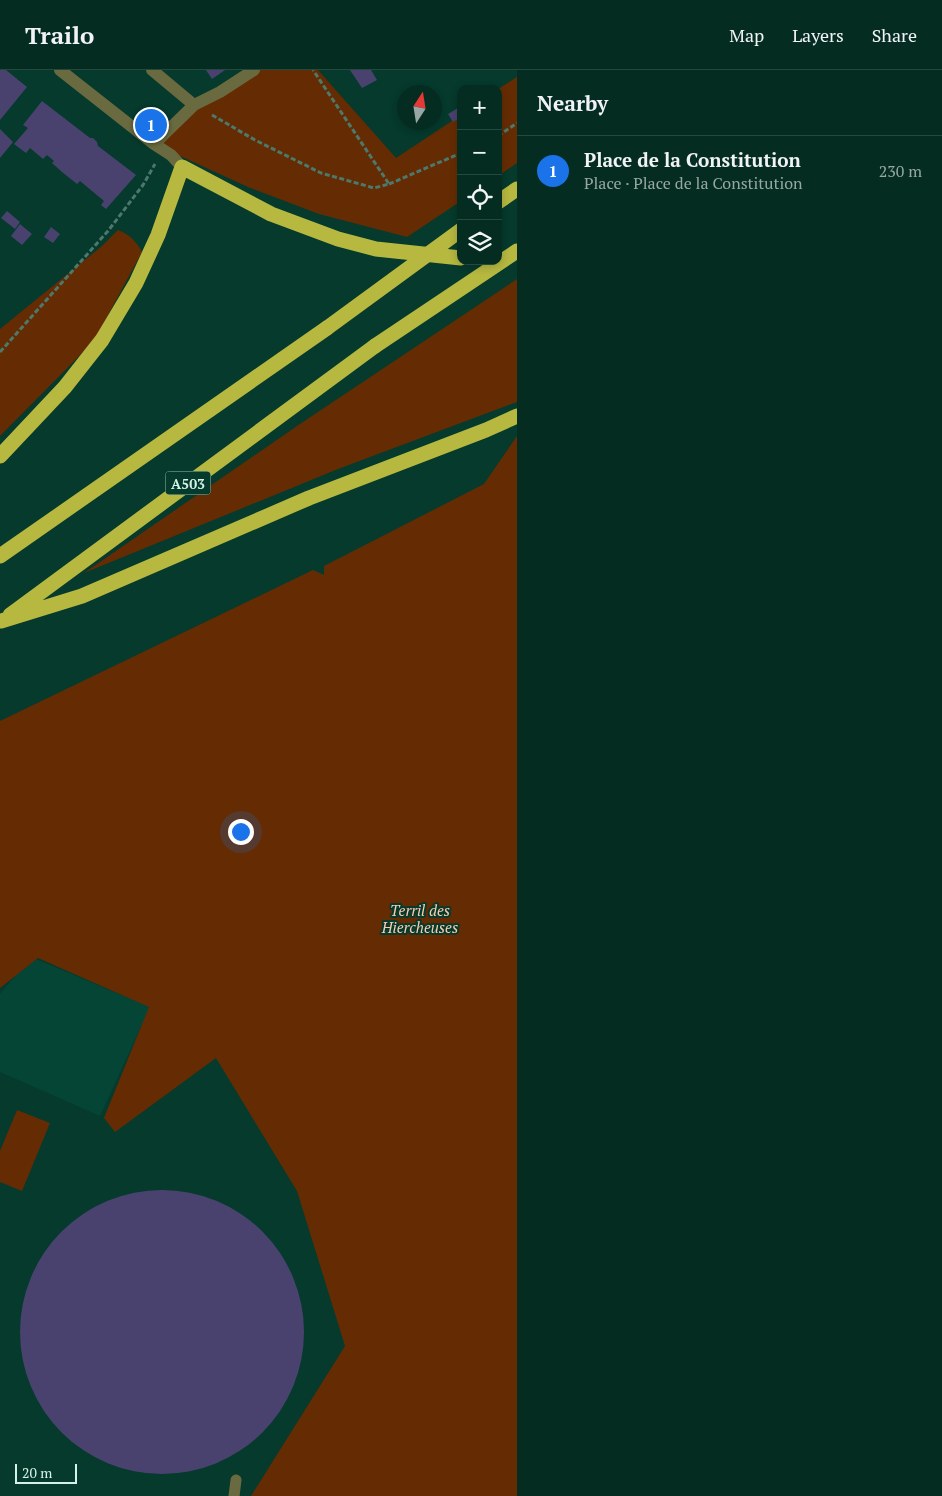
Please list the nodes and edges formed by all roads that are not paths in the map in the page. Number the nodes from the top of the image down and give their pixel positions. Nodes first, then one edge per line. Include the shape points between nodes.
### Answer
1 (60, 70) edge
2 (152, 70) edge
3 (254, 70) edge
4 (194, 105) junction
5 (154, 144) junction
6 (182, 166) junction
7 (517, 190) edge
8 (502, 199) edge
9 (457, 233) edge
10 (517, 251) edge
11 (457, 258) edge
12 (502, 260) edge
13 (517, 260) edge
14 (517, 416) edge
15 (0, 456) edge
16 (0, 556) edge
17 (1, 621) edge
18 (236, 1480) dead end
19 (234, 1496) edge

1 - 5 street
2 - 4 street
3 - 4 street
4 - 5 street
5 - 6 street
6 - 11 highway via 271,214 338,239 376,250
6 - 15 highway via 158,235 136,283 102,340 65,387
7 - 8 highway
9 - 16 highway, bridge via 327,328
10 - 17 highway, A503, bridge via 375,346
12 - 13 highway
14 - 17 highway via 308,498 82,596
18 - 19 lane

